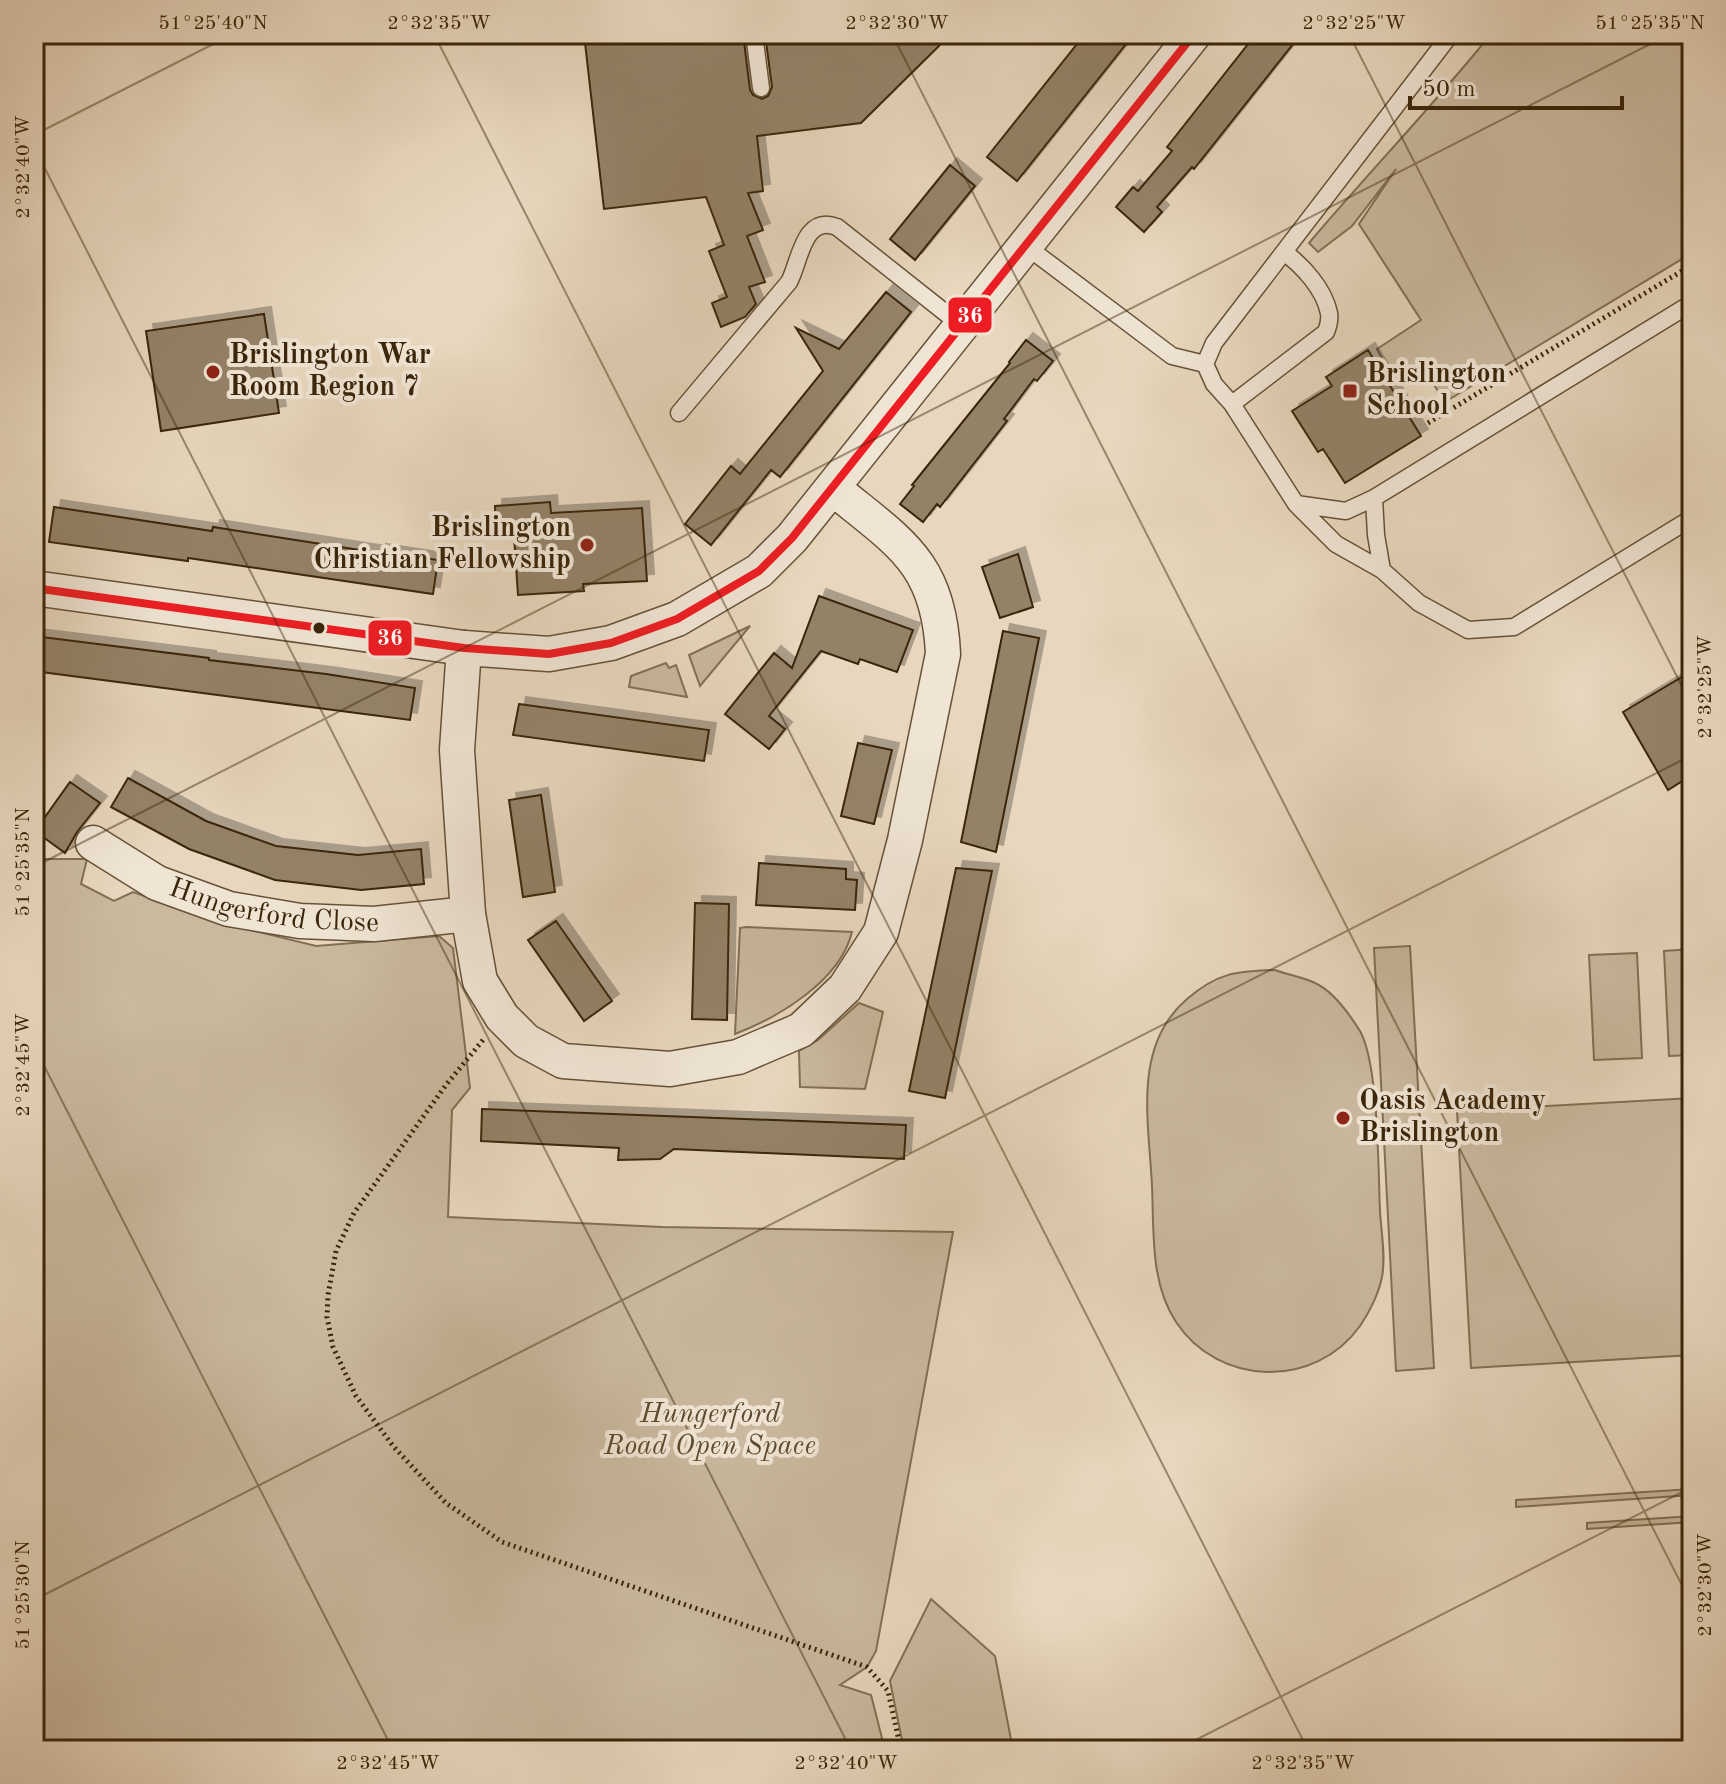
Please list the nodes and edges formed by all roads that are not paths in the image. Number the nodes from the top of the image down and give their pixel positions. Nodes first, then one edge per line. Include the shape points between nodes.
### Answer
1 (754, 34) edge
2 (1194, 34) edge
3 (1451, 34) edge
4 (761, 88) dead end
5 (1026, 246) junction
6 (1284, 252) junction
7 (1692, 303) edge
8 (962, 326) junction
9 (1205, 364) junction
10 (1232, 404) junction
11 (679, 413) dead end
12 (833, 488) junction
13 (1374, 498) junction
14 (1296, 504) junction
15 (1692, 518) edge
16 (1382, 570) junction
17 (34, 588) edge
18 (464, 648) junction
19 (93, 843) dead end
20 (468, 914) junction

1 - 4 lane
2 - 5 street
3 - 6 lane
5 - 8 street
5 - 9 lane via 1172,356
6 - 9 lane via 1214,343
6 - 10 lane via 1314,282 1330,315 1326,332
7 - 13 lane
8 - 11 lane via 837,227 822,226 803,240 789,282
8 - 12 street
9 - 10 lane
10 - 14 lane
12 - 18 street via 759,571 677,619 611,643 549,654
12 - 20 street via 906,548 930,582 943,654 881,932 845,988 801,1030 738,1057 670,1069 563,1061 526,1041 502,1017 480,981
13 - 14 lane via 1346,511
13 - 16 lane
14 - 16 lane via 1336,544
15 - 16 lane via 1514,627 1468,630 1419,603
17 - 18 street
18 - 20 street via 457,750
19 - 20 street, Hungerford Close via 157,883 229,909 300,921 374,924

